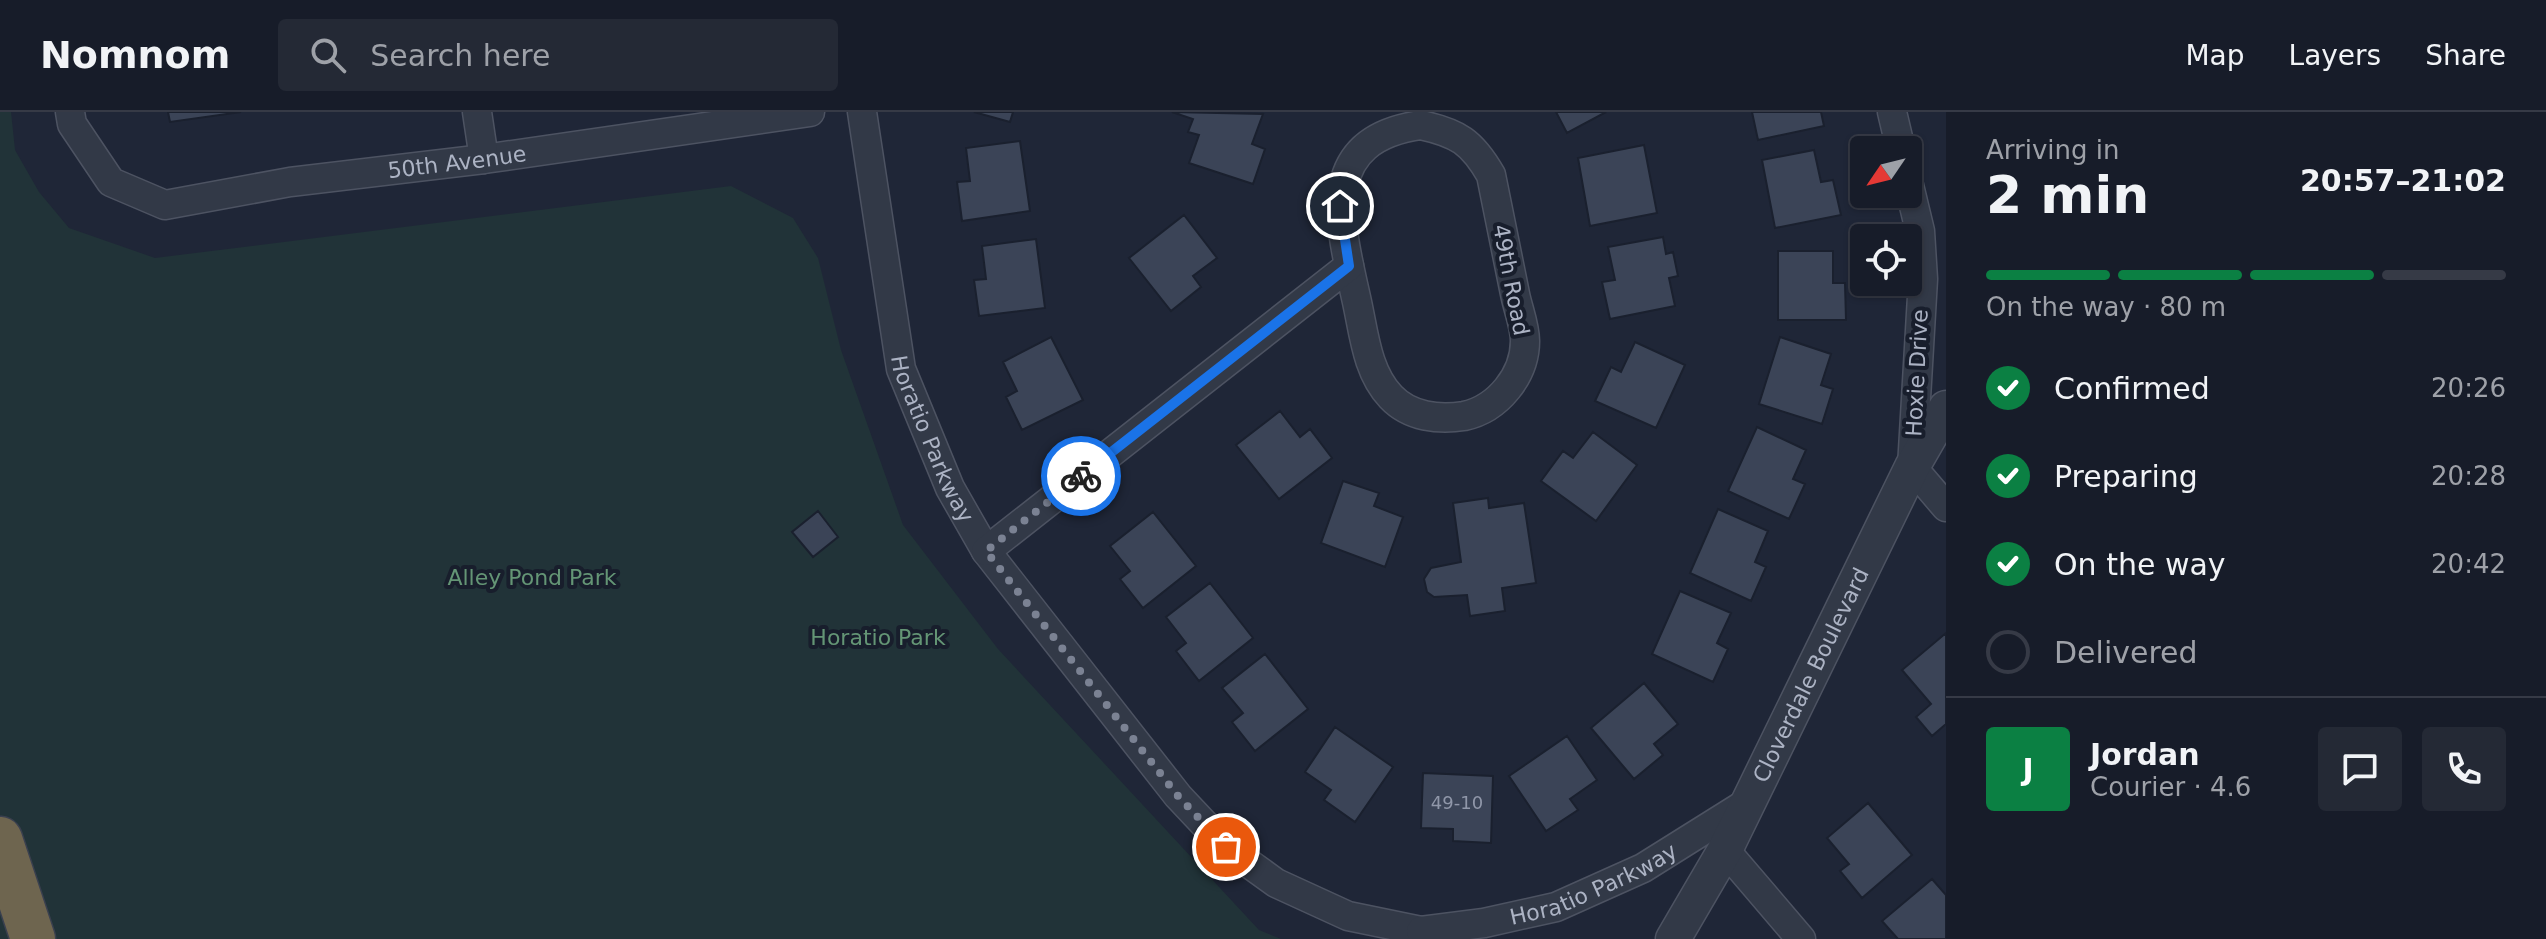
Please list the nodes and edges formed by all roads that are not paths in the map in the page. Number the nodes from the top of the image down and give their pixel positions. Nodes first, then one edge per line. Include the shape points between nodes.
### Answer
1 (70, 112) edge
2 (477, 112) edge
3 (810, 112) edge
4 (862, 112) edge
5 (1892, 112) edge
6 (1898, 136) edge
7 (484, 159) junction
8 (1914, 208) edge
9 (1349, 266) junction
10 (1934, 286) edge
11 (1946, 408) edge
12 (1912, 467) junction
13 (1946, 507) edge
14 (986, 551) junction
15 (1750, 801) junction
16 (0, 839) edge
17 (1725, 850) junction
18 (0, 869) edge
19 (1428, 935) edge
20 (14, 939) edge
21 (33, 939) edge
22 (1673, 939) edge
23 (1801, 939) edge

1 - 7 street, 50th Avenue via 72,124 111,182 165,205 290,182
2 - 7 street
3 - 7 street, 50th Avenue
4 - 14 street, Horatio Parkway via 901,369 950,488
5 - 6 street
8 - 10 street, Hoxie Drive
9 - 9 street, 49th Road via 1371,366 1390,397 1427,417 1447,419 1473,414 1506,391 1518,373 1525,342 1491,175 1466,142 1446,130 1421,125 1395,129 1367,144 1343,181 1340,206
9 - 14 street
10 - 12 street, Hoxie Drive
11 - 12 street, Cloverdale Boulevard
12 - 13 street
12 - 15 street, Cloverdale Boulevard
14 - 19 street, Horatio Parkway via 1178,796 1226,847 1276,883 1348,916
15 - 17 street, Cloverdale Boulevard
15 - 19 street, Horatio Parkway via 1643,868 1556,907
16 - 21 highway
17 - 22 street, Cloverdale Boulevard
17 - 23 street
18 - 20 highway

